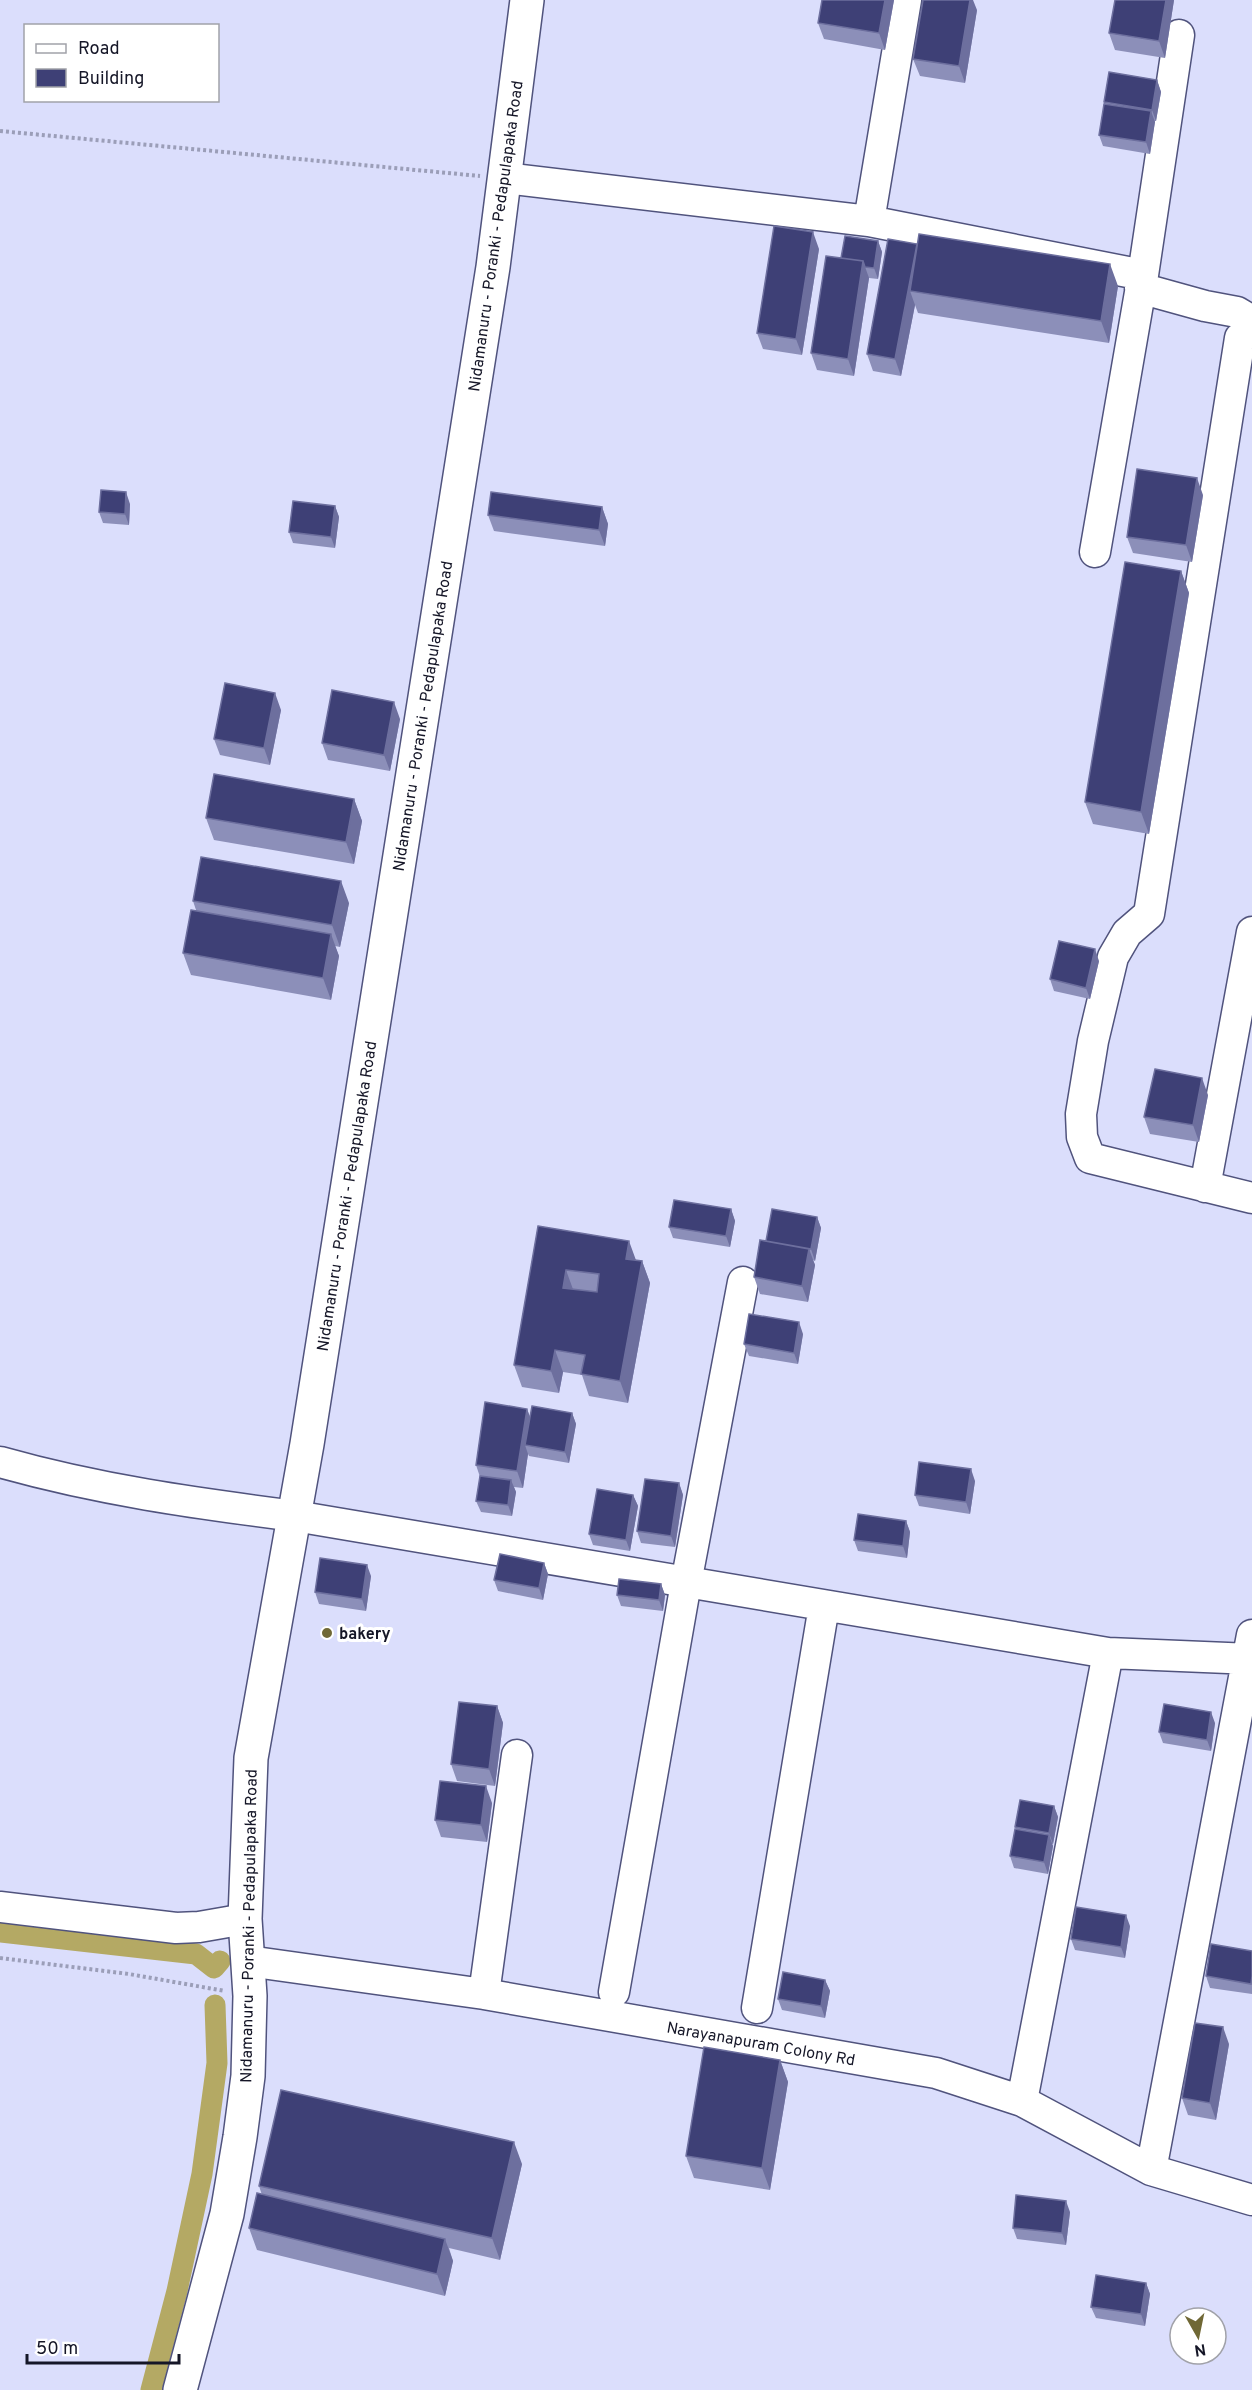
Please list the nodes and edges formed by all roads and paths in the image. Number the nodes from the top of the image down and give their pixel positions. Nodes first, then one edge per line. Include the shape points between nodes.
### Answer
1 (527, 0) edge
2 (906, 0) edge
3 (1179, 35) dead end
4 (0, 131) edge
5 (505, 178) junction
6 (869, 221) junction
7 (1142, 281) junction
8 (1252, 321) edge
9 (1252, 331) edge
10 (1095, 552) dead end
11 (1252, 932) edge
12 (1205, 1187) junction
13 (1252, 1198) edge
14 (743, 1282) dead end
15 (0, 1462) edge
16 (295, 1516) junction
17 (686, 1583) junction
18 (824, 1606) junction
19 (1251, 1651) edge
20 (1108, 1653) junction
21 (517, 1755) dead end
22 (0, 1907) edge
23 (245, 1919) junction
24 (0, 1958) edge
25 (248, 1961) junction
26 (614, 1992) dead end
27 (483, 1995) junction
28 (250, 1996) junction
29 (757, 2008) dead end
30 (1022, 2101) junction
31 (1151, 2170) junction
32 (1252, 2200) edge
33 (180, 2390) edge

1 - 5 main road, Nidamanuru - Poranki - Pedapulapaka Road
2 - 6 street
3 - 7 street
4 - 5 path
5 - 6 street
5 - 16 main road, Nidamanuru - Poranki - Pedapulapaka Road
6 - 7 street
7 - 8 street via 1205,306 1237,312
7 - 10 street
9 - 12 street via 1240,338 1149,914 1127,933 1113,957 1081,1114 1082,1137 1090,1158
11 - 12 street
12 - 13 street
14 - 17 street
15 - 16 street via 101,1488
16 - 17 street
16 - 23 main road, Nidamanuru - Poranki - Pedapulapaka Road via 251,1758
17 - 18 street
17 - 26 street
18 - 20 street
18 - 29 street
19 - 20 street
19 - 31 street
20 - 30 street
21 - 27 street
22 - 23 street via 176,1928
23 - 25 main road, Nidamanuru - Poranki - Pedapulapaka Road
24 - 28 path via 129,1974
25 - 27 street, Narayanapuram Colony Rd
25 - 28 main road, Nidamanuru - Poranki - Pedapulapaka Road
27 - 30 street, Narayanapuram Colony Rd via 936,2073
28 - 33 main road, Nidamanuru - Poranki - Pedapulapaka Road via 248,2076 229,2203
30 - 31 street, Narayanapuram Colony Rd
31 - 32 street, Narayanapuram Colony Rd

